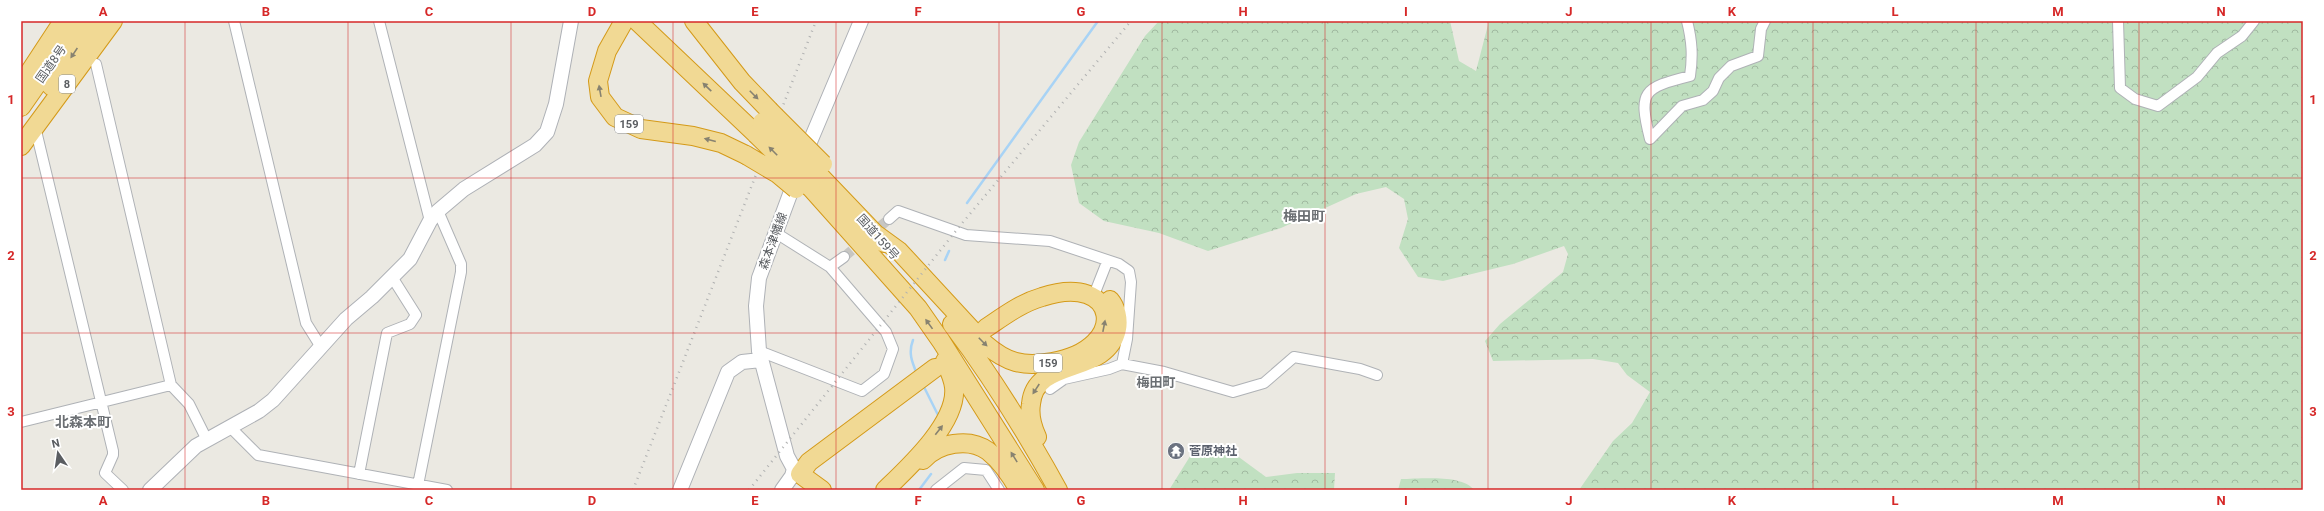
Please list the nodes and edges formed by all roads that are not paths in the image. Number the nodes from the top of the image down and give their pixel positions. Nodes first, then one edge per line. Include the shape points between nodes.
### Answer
1 (63, 21) edge
2 (80, 21) edge
3 (96, 21) edge
4 (113, 21) edge
5 (234, 21) edge
6 (379, 21) edge
7 (571, 21) edge
8 (624, 21) edge
9 (694, 21) edge
10 (861, 21) edge
11 (1687, 21) edge
12 (1765, 21) edge
13 (2118, 21) edge
14 (2254, 21) edge
15 (650, 25) edge
16 (92, 57) junction
17 (24, 74) edge
18 (103, 91) junction
19 (21, 107) edge
20 (762, 122) junction
21 (24, 137) edge
22 (814, 181) junction
23 (434, 216) junction
24 (889, 219) tunnel mouth
25 (776, 233) junction
26 (877, 235) junction
27 (844, 257) tunnel mouth
28 (1107, 262) junction
29 (830, 267) junction
30 (392, 277) junction
31 (1095, 292) junction
32 (985, 325) dead end
33 (941, 341) junction
34 (321, 347) junction
35 (760, 356) junction
36 (1122, 364) junction
37 (933, 365) dead end
38 (1377, 375) dead end
39 (171, 385) junction
40 (1050, 389) dead end
41 (101, 401) junction
42 (21, 422) edge
43 (231, 428) junction
44 (207, 440) junction
45 (359, 474) junction
46 (795, 480) edge
47 (418, 485) junction
48 (123, 490) edge
49 (150, 490) edge
50 (447, 490) edge
51 (680, 490) edge
52 (822, 490) edge
53 (885, 490) edge
54 (898, 490) edge
55 (936, 490) edge
56 (999, 490) edge
57 (1019, 490) edge
58 (1035, 490) edge
59 (1058, 490) edge
60 (1064, 490) edge

1 - 17 highway
2 - 19 highway, 国道8号 / 8
3 -> 21 highway, 国道8号 / 8
4 - 16 highway, 8
5 - 34 street via 306,323
6 - 23 street
7 - 23 street via 556,104 547,132 535,145 464,189
22 -> 8 highway, 159, bridge via 778,174 721,143 693,136 641,129 615,117 600,97 598,81 607,51
9 -> 20 highway, 159 via 742,82
10 - 25 street, 森本津幡線 via 808,147
11 - 12 street via 1692,41 1693,61 1690,76 1658,84 1648,92 1644,116 1650,139 1682,106 1702,100 1713,91 1719,78 1731,66 1758,56 1761,29
13 - 14 street via 2120,88 2134,99 2158,106 2197,77 2217,53 2242,36
15 - 20 highway, 国道159号 / 159
16 - 18 street via 96,88
16 - 18 street via 99,51 107,88
16 - 21 highway, 8
18 - 39 street
20 - 22 highway, 国道159号 / 159, bridge
20 - 22 highway, 159, bridge
21 - 41 street via 37,135
22 - 26 highway, 国道159号 / 159 via 835,192
33 -> 22 highway, 159 via 918,308
23 - 30 street via 410,259
23 - 47 street via 461,264 461,272
24 - 28 street via 898,211 966,235 1050,241
25 - 29 street
25 - 35 street, 森本津幡線 via 759,278 756,306
26 -> 31 highway, 159 via 899,251 985,344 995,353 1016,363 1027,365 1061,361 1091,348 1103,333 1105,320 1103,308
26 - 59 highway, 国道159号 / 159 via 946,315 987,370 1025,430
27 - 29 street
28 - 31 street
28 - 36 street via 1119,264 1129,271 1131,282 1127,339
29 - 35 street via 886,332 893,349 884,374 862,391
30 - 34 street via 346,319
30 - 45 street via 416,315 410,324 387,333
31 - 32 highway, 159 via 1042,296
31 -> 60 highway, 159 via 1106,295 1114,304 1118,326 1112,342 1099,356 1050,375 1038,385 1031,396 1032,427
53 -> 33 highway, 159 via 925,448 950,413 954,402 954,387 952,375 942,356
58 -> 33 highway, 159
34 - 43 street via 273,400
35 - 46 street, 森本津幡線 via 786,456
35 - 51 street via 742,362 728,372
36 - 38 street via 1164,372 1233,392 1264,383 1294,357 1360,369
36 - 40 street via 1064,379
37 - 46 highway via 810,462
39 - 41 street
39 - 44 street via 189,404
41 - 42 street
41 - 48 street via 113,455 105,473
43 - 44 street
43 - 45 street via 258,455
44 - 49 street via 196,446
45 - 47 street
46 - 52 highway
47 - 50 street
54 - 57 highway via 928,455 942,446 959,444 973,445 987,451 1010,475
55 - 56 street via 964,468 986,470

